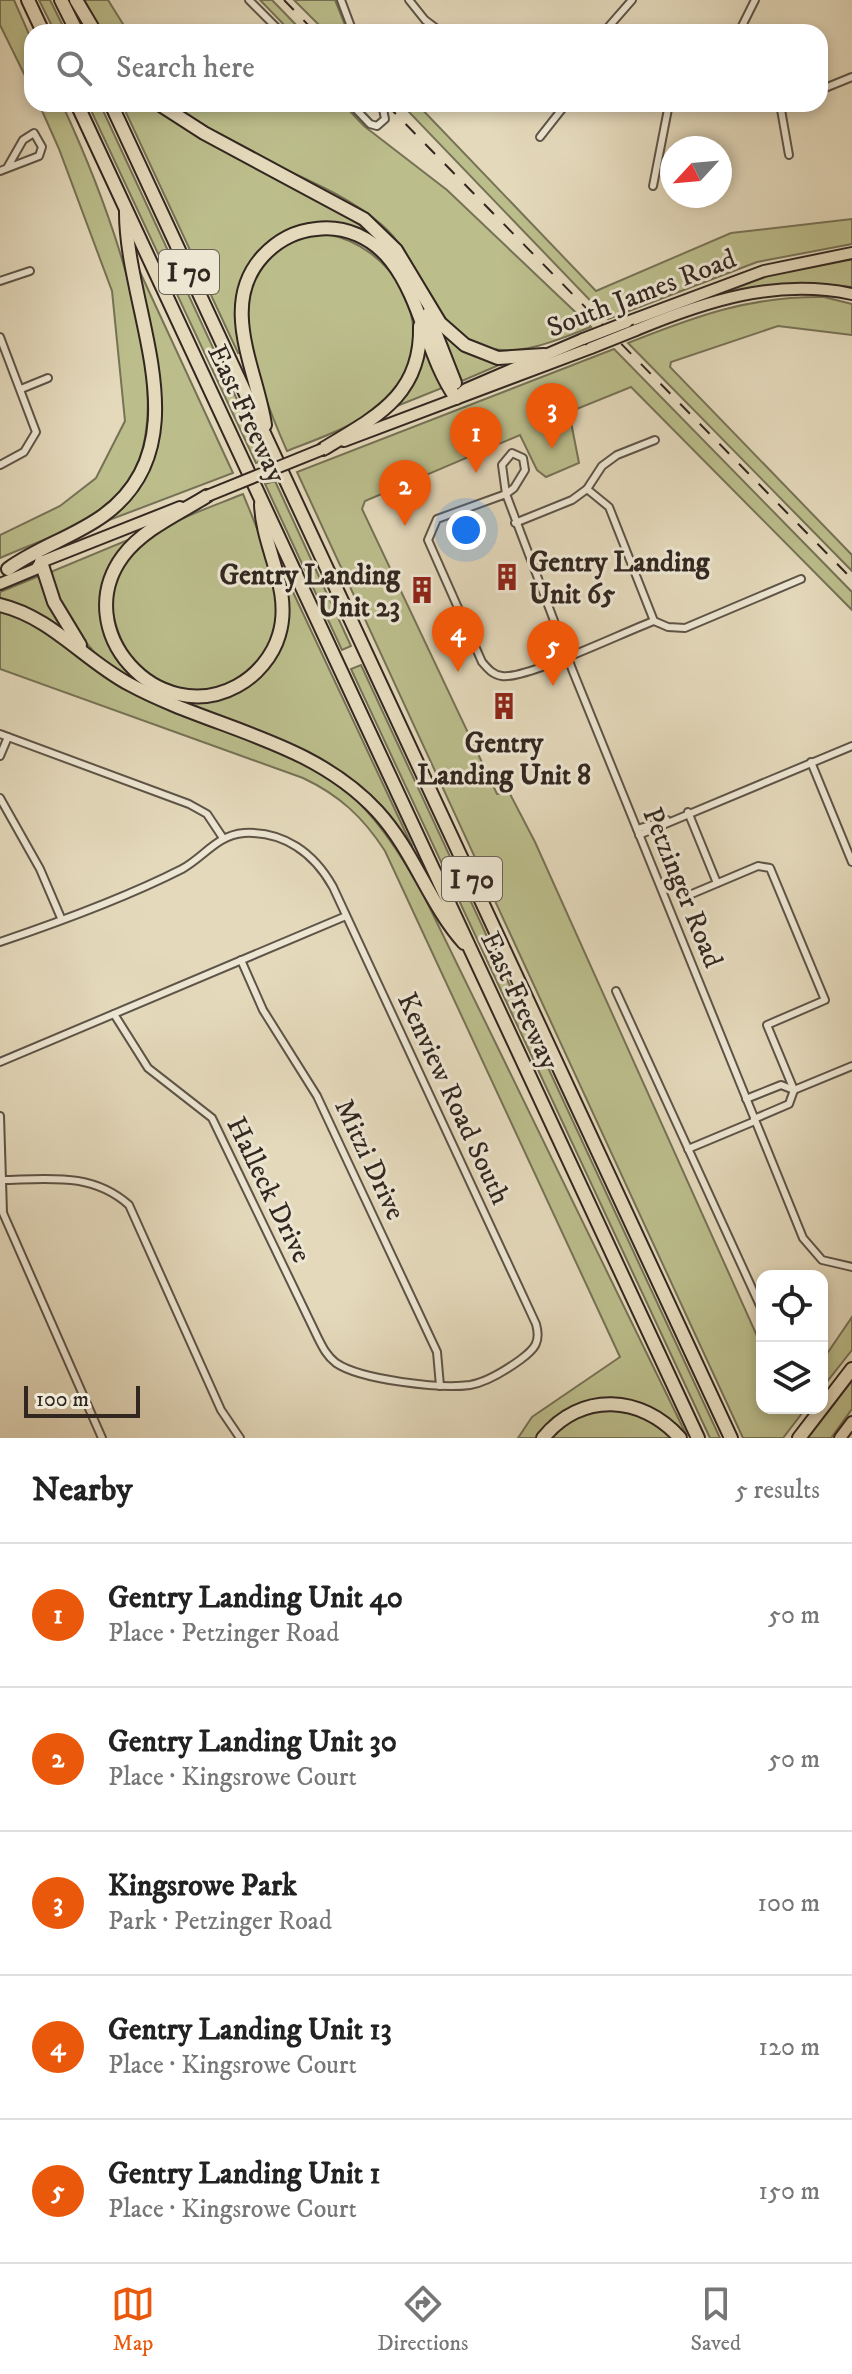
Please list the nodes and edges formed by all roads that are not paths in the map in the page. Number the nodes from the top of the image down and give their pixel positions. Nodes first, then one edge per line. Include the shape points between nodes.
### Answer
1 (28, 0) edge
2 (61, 0) edge
3 (76, 0) edge
4 (249, 0) edge
5 (341, 0) edge
6 (409, 0) edge
7 (632, 0) edge
8 (755, 0) edge
9 (39, 24) edge
10 (73, 24) edge
11 (90, 24) edge
12 (273, 24) edge
13 (350, 24) edge
14 (430, 24) edge
15 (611, 24) edge
16 (743, 24) edge
17 (852, 77) edge
18 (828, 87) edge
19 (81, 112) edge
20 (115, 112) edge
21 (171, 112) edge
22 (359, 112) edge
23 (384, 112) edge
24 (560, 112) edge
25 (667, 112) edge
26 (781, 112) edge
27 (540, 137) dead end
28 (789, 155) dead end
29 (3, 170) edge
30 (653, 186) dead end
31 (126, 208) junction
32 (852, 253) edge
33 (30, 271) dead end
34 (0, 281) edge
35 (852, 294) edge
36 (424, 299) junction
37 (420, 318) junction
38 (631, 326) junction
39 (0, 337) edge
40 (544, 355) junction
41 (48, 378) dead end
42 (21, 389) junction
43 (456, 398) junction
44 (267, 440) junction
45 (655, 440) dead end
46 (323, 449) junction
47 (0, 465) edge
48 (587, 489) junction
49 (506, 494) junction
50 (207, 496) junction
51 (261, 497) junction
52 (515, 523) junction
53 (41, 562) junction
54 (4, 571) edge
55 (801, 579) dead end
56 (0, 584) edge
57 (0, 605) edge
58 (654, 621) junction
59 (85, 653) junction
60 (567, 655) junction
61 (0, 734) edge
62 (8, 737) junction
63 (852, 746) edge
64 (0, 756) edge
65 (811, 762) junction
66 (0, 798) edge
67 (688, 812) junction
68 (638, 832) junction
69 (223, 838) junction
70 (852, 862) edge
71 (717, 883) junction
72 (687, 896) dead end
73 (346, 916) junction
74 (61, 918) junction
75 (0, 942) edge
76 (473, 953) junction
77 (241, 960) junction
78 (616, 991) dead end
79 (114, 1014) junction
80 (0, 1062) edge
81 (852, 1066) edge
82 (794, 1090) junction
83 (746, 1099) junction
84 (0, 1116) edge
85 (754, 1120) junction
86 (688, 1149) junction
87 (2, 1180) junction
88 (852, 1267) edge
89 (756, 1297) edge
90 (852, 1369) edge
91 (440, 1386) junction
92 (852, 1422) edge
93 (102, 1438) edge
94 (240, 1438) edge
95 (543, 1438) edge
96 (680, 1438) edge
97 (698, 1438) edge
98 (731, 1438) edge
99 (799, 1438) edge
100 (840, 1438) edge

1 - 9 highway
2 - 10 highway
3 - 11 highway
4 - 12 street
5 - 13 street
6 - 14 street
7 - 15 street
8 - 16 street
17 - 18 street
19 - 31 highway, East Freeway / I 70
20 - 44 highway, East Freeway / I 70
21 - 36 highway via 364,219 402,258
22 - 23 street via 377,126 385,119
24 - 27 street
25 - 30 street
26 - 28 street
29 - 29 street via 39,156 40,139 28,134
31 - 51 highway, East Freeway / I 70
31 - 54 highway via 126,244 148,345 156,413 148,457 140,477 103,516
32 - 38 main road, South James Road via 764,271
33 - 34 street
35 - 38 main road, South James Road via 802,288 745,293
36 - 40 highway via 449,333 474,351 498,358
36 - 43 highway
37 - 43 highway
37 - 44 highway via 398,271 367,240 327,228 301,232 275,245 249,277 241,311
37 - 46 highway via 418,360 403,391 368,422
38 - 40 main road, South James Road, bridge
38 - 43 main road, South James Road, bridge via 591,348
39 - 42 street
40 - 43 main road, South James Road
41 - 42 street
42 - 47 street via 36,432 24,452
43 - 46 main road, South James Road
44 - 98 highway, East Freeway / I 70
45 - 48 street via 617,455
46 - 50 main road, South James Road, bridge
48 - 52 street
48 - 58 street via 609,507
49 - 49 street, Petzinger Road via 525,470 518,454 503,459
49 - 52 street, Petzinger Road
49 - 60 street via 437,519 428,540 431,552 491,672 515,675
50 - 51 highway via 131,547 117,565 107,599 110,629 122,658 149,684 185,697 209,696 242,684 262,666 279,636 282,598 261,521
50 - 53 main road, South James Road
51 - 76 highway, East Freeway / I 70
52 - 60 street, Petzinger Road
53 - 54 main road, South James Road via 32,559
53 - 56 main road, South James Road
53 - 59 highway via 60,614
55 - 58 street via 685,628
57 - 59 highway via 30,615
58 - 60 street
59 - 76 highway via 130,685 289,748 345,782 400,839 450,928
60 - 68 street, Petzinger Road
61 - 62 street
62 - 64 street
62 - 69 street via 189,804 207,814
63 - 65 street
65 - 67 street
65 - 70 street
66 - 74 street
67 - 68 street
67 - 71 street
68 - 83 street, Petzinger Road
69 - 73 street, Kenview Road South via 242,833 280,837 308,853 326,875
69 - 74 street via 184,868
71 - 72 street
71 - 82 street via 758,866 770,868 825,1000 767,1025
73 - 77 street
73 - 91 street, Kenview Road South via 536,1324 539,1341 504,1371 473,1384
74 - 75 street
76 - 97 highway, East Freeway / I 70
77 - 79 street
77 - 91 street, Mitzi Drive via 263,1010 317,1096 369,1206 437,1352
78 - 86 street
79 - 80 street
79 - 91 street, Halleck Drive via 148,1068 212,1118 326,1353 367,1374
81 - 82 street
82 - 83 street via 781,1085
82 - 85 street via 789,1104
83 - 85 street, Petzinger Road
84 - 87 street
85 - 86 street
85 - 88 street, Petzinger Road via 807,1245 832,1265
86 - 89 street
87 - 93 street via 3,1213 13,1239
87 - 94 street via 74,1178 113,1191 129,1205 221,1410
90 - 99 highway
92 - 100 main road
95 - 96 highway via 580,1409 604,1404 634,1406 660,1418

